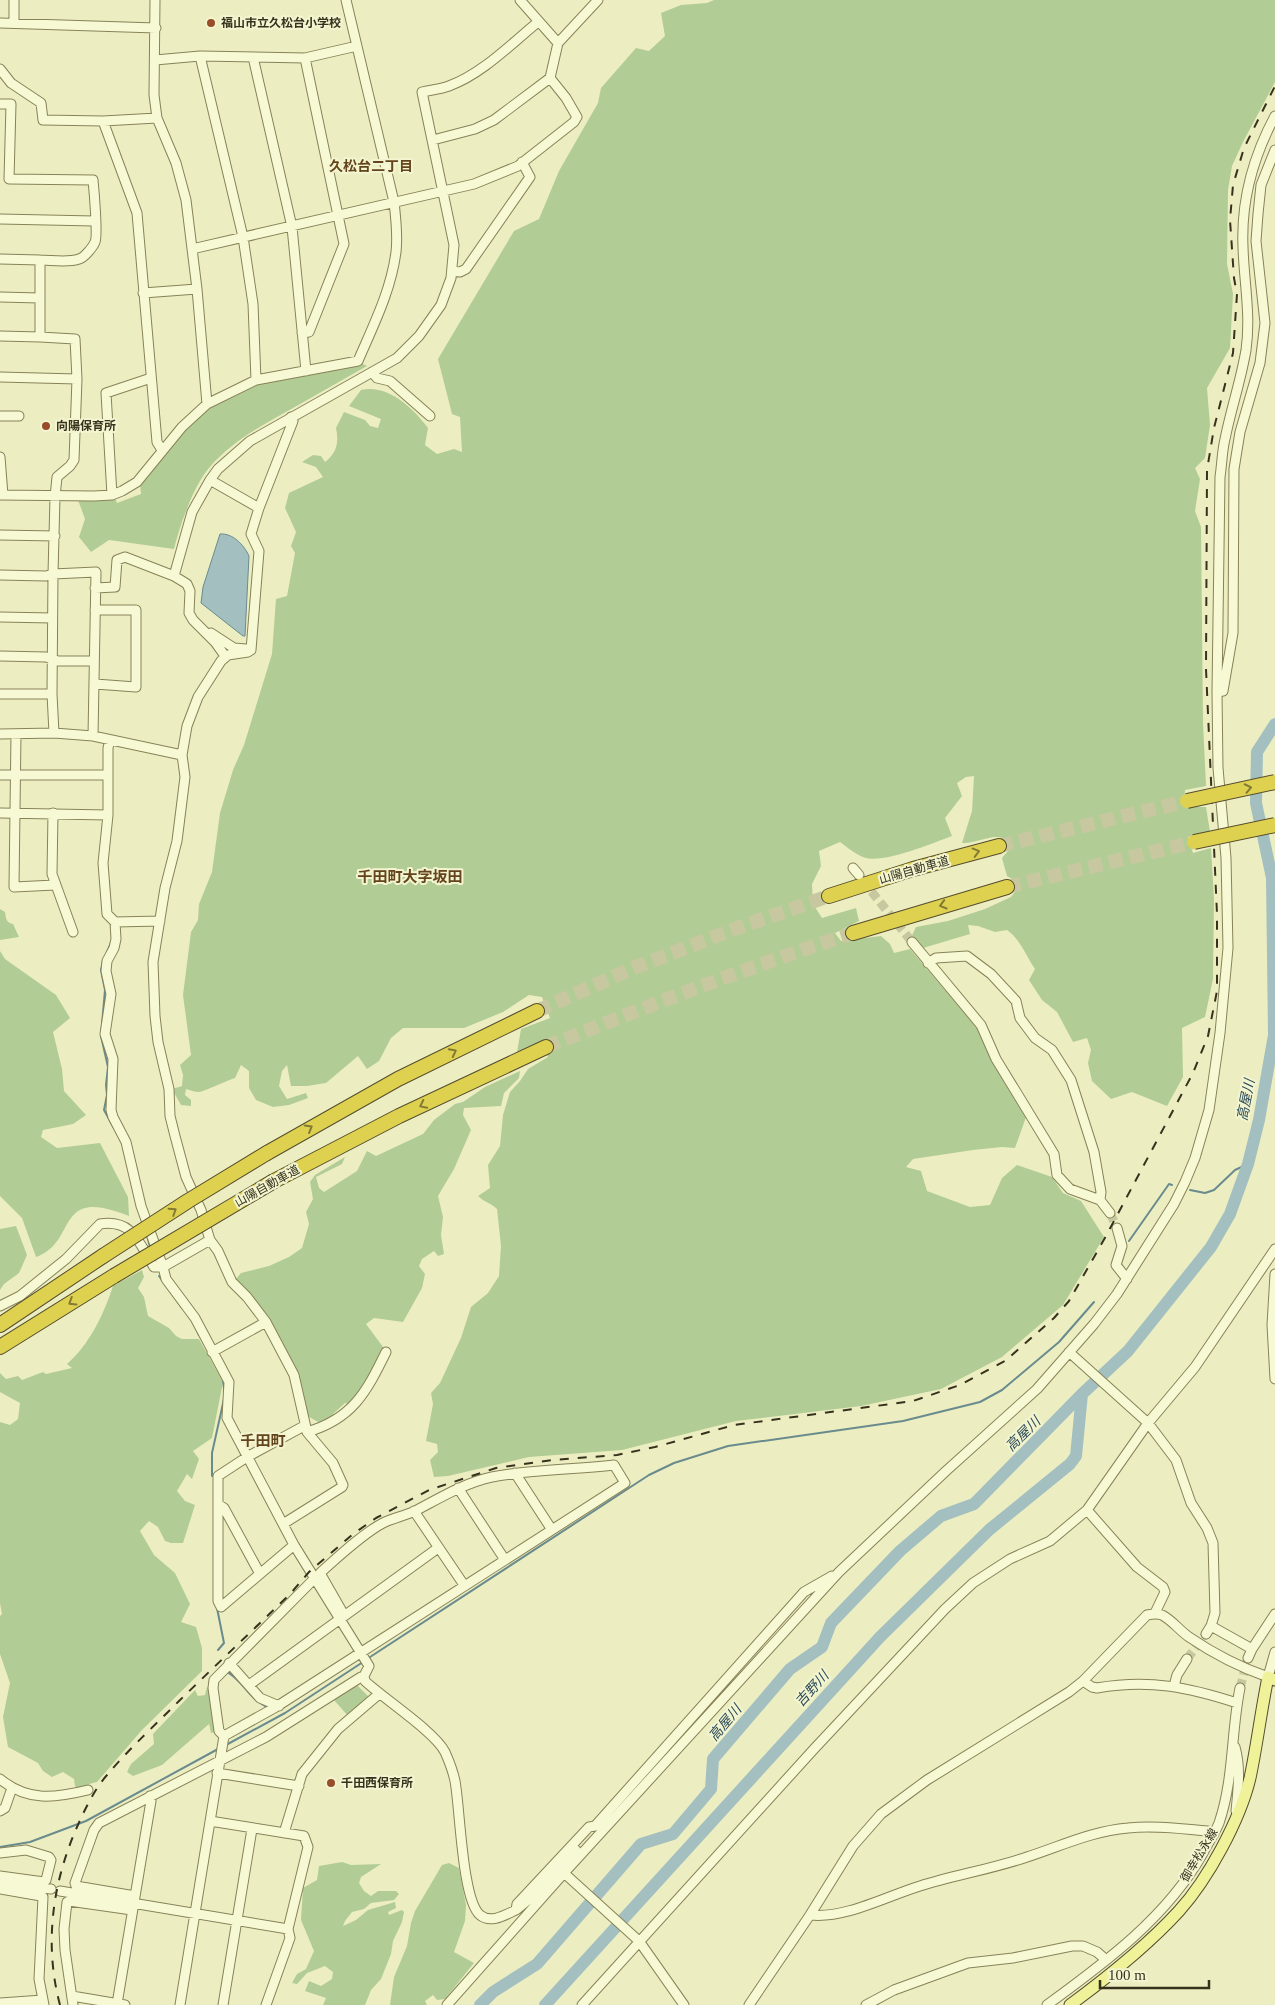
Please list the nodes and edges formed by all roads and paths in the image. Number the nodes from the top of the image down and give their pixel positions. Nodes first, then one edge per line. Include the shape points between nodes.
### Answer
1 (14, 0) edge
2 (155, 0) edge
3 (346, 0) edge
4 (520, 0) edge
5 (598, 0) edge
6 (538, 22) junction
7 (0, 23) edge
8 (14, 23) junction
9 (156, 28) junction
10 (558, 43) junction
11 (357, 46) junction
12 (200, 56) junction
13 (253, 57) junction
14 (305, 58) junction
15 (155, 60) junction
16 (0, 68) edge
17 (550, 78) junction
18 (0, 104) edge
19 (1275, 116) edge
20 (158, 118) junction
21 (103, 121) junction
22 (0, 139) edge
23 (11, 139) junction
24 (433, 140) junction
25 (1275, 150) edge
26 (522, 162) junction
27 (5, 179) edge
28 (443, 190) junction
29 (394, 202) junction
30 (339, 216) junction
31 (0, 219) edge
32 (94, 221) junction
33 (292, 226) junction
34 (243, 237) junction
35 (192, 249) junction
36 (0, 259) edge
37 (40, 260) junction
38 (452, 271) junction
39 (197, 289) junction
40 (143, 293) junction
41 (0, 297) edge
42 (39, 298) junction
43 (302, 333) junction
44 (0, 336) edge
45 (40, 337) junction
46 (306, 371) junction
47 (372, 372) junction
48 (0, 377) edge
49 (151, 378) junction
50 (77, 379) junction
51 (256, 380) junction
52 (207, 404) junction
53 (0, 416) edge
54 (18, 416) dead end
55 (291, 416) junction
56 (430, 416) dead end
57 (162, 450) junction
58 (0, 457) edge
59 (210, 480) junction
60 (2, 495) edge
61 (112, 495) junction
62 (55, 496) junction
63 (259, 508) junction
64 (0, 535) edge
65 (55, 536) junction
66 (53, 574) junction
67 (0, 575) edge
68 (174, 576) junction
69 (95, 588) junction
70 (95, 610) junction
71 (0, 617) edge
72 (52, 618) junction
73 (208, 634) junction
74 (251, 650) junction
75 (0, 656) edge
76 (225, 656) junction
77 (51, 659) junction
78 (94, 661) junction
79 (95, 684) junction
80 (1217, 692) junction
81 (0, 694) edge
82 (52, 694) junction
83 (54, 733) junction
84 (0, 734) edge
85 (16, 734) junction
86 (93, 736) junction
87 (110, 740) junction
88 (182, 755) junction
89 (0, 774) edge
90 (16, 775) junction
91 (107, 775) junction
92 (1275, 782) edge
93 (1187, 802) tunnel mouth
94 (0, 813) edge
95 (16, 813) junction
96 (53, 813) junction
97 (108, 815) junction
98 (1275, 825) edge
99 (1194, 842) tunnel mouth
100 (999, 846) tunnel mouth
101 (55, 885) junction
102 (1007, 887) tunnel mouth
103 (828, 896) tunnel mouth
104 (160, 921) junction
105 (115, 922) junction
106 (73, 932) dead end
107 (853, 933) tunnel mouth
108 (912, 942) tunnel mouth
109 (928, 963) junction
110 (537, 1011) tunnel mouth
111 (546, 1047) tunnel mouth
112 (1100, 1200) junction
113 (1110, 1214) tunnel mouth
114 (1117, 1228) tunnel mouth
115 (210, 1240) junction
116 (1275, 1249) edge
117 (163, 1267) junction
118 (1275, 1274) edge
119 (1128, 1278) junction
120 (0, 1306) edge
121 (266, 1322) junction
122 (0, 1325) edge
123 (0, 1347) edge
124 (212, 1352) junction
125 (386, 1352) dead end
126 (1070, 1352) junction
127 (1275, 1379) edge
128 (1147, 1422) junction
129 (305, 1429) junction
130 (247, 1457) junction
131 (515, 1473) junction
132 (458, 1488) junction
133 (218, 1504) junction
134 (1087, 1510) junction
135 (414, 1511) junction
136 (283, 1524) junction
137 (552, 1530) junction
138 (294, 1545) junction
139 (438, 1548) junction
140 (505, 1560) junction
141 (839, 1572) junction
142 (260, 1574) junction
143 (314, 1579) junction
144 (464, 1585) junction
145 (1155, 1613) junction
146 (1275, 1614) edge
147 (342, 1617) junction
148 (1212, 1626) junction
149 (1206, 1634) tunnel mouth
150 (1275, 1652) edge
151 (363, 1655) junction
152 (1187, 1659) tunnel mouth
153 (229, 1663) junction
154 (364, 1676) junction
155 (1271, 1679) edge
156 (1083, 1681) junction
157 (249, 1685) junction
158 (1174, 1686) junction
159 (1240, 1688) tunnel mouth
160 (380, 1694) junction
161 (1237, 1703) junction
162 (275, 1708) junction
163 (223, 1739) junction
164 (1233, 1740) junction
165 (221, 1757) junction
166 (217, 1773) junction
167 (0, 1779) edge
168 (299, 1786) junction
169 (12, 1788) junction
170 (88, 1790) dead end
171 (150, 1796) junction
172 (0, 1811) edge
173 (1236, 1819) junction
174 (210, 1820) junction
175 (595, 1826) junction
176 (252, 1829) junction
177 (284, 1833) junction
178 (1214, 1834) junction
179 (0, 1853) edge
180 (561, 1871) junction
181 (0, 1876) edge
182 (0, 1882) edge
183 (51, 1889) dead end
184 (0, 1890) edge
185 (60, 1891) dead end
186 (134, 1903) junction
187 (516, 1910) junction
188 (194, 1914) junction
189 (810, 1914) junction
190 (236, 1920) junction
191 (288, 1930) junction
192 (1158, 1932) junction
193 (639, 1941) junction
194 (1108, 1958) junction
195 (72, 2000) edge
196 (44, 2002) edge
197 (0, 2003) edge
198 (121, 2004) edge
199 (180, 2005) edge
200 (223, 2005) edge
201 (266, 2005) edge
202 (447, 2005) edge
203 (582, 2005) edge
204 (684, 2005) edge
205 (749, 2005) edge
206 (866, 2005) edge
207 (1047, 2005) edge
208 (1070, 2005) edge

1 - 8 street
2 - 9 street
3 - 11 street
4 - 6 street
5 - 10 street
6 - 10 street
6 - 24 street via 462,80 422,92
7 - 8 street
8 - 9 street
9 - 15 street
10 - 17 street
11 - 14 street
11 - 29 street
12 - 13 street
12 - 15 street
12 - 34 street
13 - 14 street
13 - 33 street
14 - 30 street
15 - 20 street via 154,96
16 - 21 street via 11,83 41,103 43,120
17 - 24 street via 494,120 475,129
17 - 26 street via 577,117
18 - 23 street via 11,104
19 - 80 street via 1249,180 1242,224 1249,318 1246,351 1224,442 1220,477
20 - 21 street
20 - 35 street via 182,180
21 - 40 street via 137,213
22 - 23 street
23 - 27 street
24 - 28 street
25 - 80 street via 1261,185 1256,241 1265,323 1260,363 1240,432 1234,469 1233,633 1223,690
26 - 28 street via 490,179
26 - 38 street via 530,176 466,268 460,272
27 - 32 street via 93,180
28 - 29 street
28 - 38 street via 454,245
29 - 30 street
29 - 46 street via 397,236 392,274 358,362
30 - 33 street
30 - 43 street via 344,244 309,332
31 - 32 street
32 - 37 street via 95,243 81,259
33 - 34 street
33 - 43 street
34 - 35 street
34 - 51 street via 253,304
35 - 39 street
36 - 37 street
37 - 42 street
38 - 47 street via 441,305 419,336 396,358
39 - 40 street
39 - 52 street
40 - 49 street
41 - 42 street
42 - 45 street
43 - 46 street
44 - 45 street
45 - 50 street via 75,339
46 - 51 street
47 - 55 street
47 - 56 street via 377,378 390,382
48 - 50 street
49 - 57 street via 157,442
49 - 61 street via 106,392
50 - 62 street via 74,460 57,476
51 - 52 street
52 - 57 street
53 - 54 street
55 - 59 street via 250,442
55 - 63 street via 293,421
57 - 61 street via 137,482
58 - 60 street
59 - 63 street
59 - 68 street via 192,512
60 - 62 street
61 - 62 street
62 - 65 street
63 - 74 street via 251,534 259,551
64 - 65 street
65 - 66 street
66 - 67 street
66 - 69 street via 96,572
66 - 72 street
68 - 69 street via 124,557 117,560 115,587
68 - 73 street via 187,584 190,613
69 - 70 street
70 - 78 street
70 - 79 street via 136,610 136,687
71 - 72 street
72 - 77 street
73 - 74 street via 210,632 234,648
73 - 76 street
74 - 76 street
75 - 77 street
76 - 88 street via 198,697 187,726
77 - 78 street
77 - 82 street
78 - 79 street
79 - 86 street
80 - 119 street via 1218,768 1229,902 1228,948 1210,1110 1195,1158 1174,1204
81 - 82 street
82 - 83 street
83 - 85 street
83 - 86 street
84 - 85 street
85 - 90 street
86 - 87 street
87 - 88 street
87 - 91 street
88 - 104 street via 185,777 178,832
89 - 90 street
90 - 91 street
90 - 95 street
91 - 97 street
93 -> 92 highway, bridge
94 - 95 street
95 - 96 street
95 - 101 street via 14,887
96 - 97 street
96 - 101 street via 52,874
97 - 105 street via 103,863 105,896 107,914
98 - 99 highway, bridge
103 -> 100 highway, 山陽自動車道
101 - 106 street
102 -> 107 highway
104 - 105 street
104 - 115 street via 153,962 158,1042 175,1136 186,1177
105 - 117 street via 116,939 106,971 111,994 106,1034 113,1059 111,1110 126,1142 141,1206
108 - 109 street
109 - 112 street via 981,1025 996,1059 1054,1154 1057,1174 1070,1189
109 - 112 street via 936,958 967,956 992,974 1016,1001 1020,1018 1035,1038 1052,1050 1071,1080 1094,1152
122 -> 110 highway, bridge via 267,1153 398,1079
111 -> 123 highway, 山陽自動車道, bridge via 399,1116 274,1182
112 - 113 street
114 - 119 street via 1122,1246 1116,1265
115 - 117 street
115 - 121 street via 232,1282
116 - 128 street via 1195,1367
117 - 120 street via 154,1267 128,1228 117,1223 100,1224 66,1259 20,1296
117 - 124 street via 166,1279 195,1318
118 - 127 street via 1272,1325
119 - 126 street
121 - 124 street
121 - 129 street via 294,1376
124 - 130 street via 229,1382 227,1418
125 - 129 street via 355,1405 324,1427
126 - 128 street
126 - 141 street via 1013,1412
128 - 134 street
128 - 148 street via 1176,1460 1191,1503 1214,1543 1215,1614
129 - 130 street
129 - 136 street via 333,1463 343,1485
130 - 133 street via 218,1476
130 - 136 street
131 - 132 street
131 - 137 street
131 - 137 street via 614,1465 625,1484
132 - 135 street
132 - 140 street
133 - 142 street via 224,1508
133 - 142 street via 218,1601 221,1608
134 - 145 street via 1137,1567 1164,1587 1165,1592
134 - 193 street via 1050,1541 1010,1559 973,1583 945,1609
135 - 139 street
135 - 147 street via 381,1524 320,1573
136 - 138 street
137 - 140 street
138 - 142 street
138 - 143 street
139 - 144 street
139 - 147 street
140 - 144 street
141 - 175 street via 804,1592
141 - 180 street
143 - 147 street
143 - 153 street
144 - 151 street
145 - 155 street via 1214,1654
145 - 156 street via 1147,1615
146 - 148 street via 1250,1654
147 - 151 street
147 - 157 street
148 - 149 street
150 - 155 street
151 - 154 street via 369,1666
151 - 162 street
152 - 158 street via 1177,1674
153 - 157 street
153 - 163 street via 214,1680 212,1688
154 - 160 street via 365,1681
154 - 165 street via 276,1731
155 - 173 main road, 御幸松永線 via 1250,1778
156 - 158 street via 1097,1688 1133,1684
156 - 189 street via 909,1792 881,1814 853,1846
157 - 162 street
158 - 161 street
159 - 161 street
160 - 168 street via 338,1730 302,1774
160 - 187 street via 435,1738 444,1750 455,1780 466,1878 476,1910 489,1918 502,1917
161 - 164 street
162 - 163 street
163 - 165 street
164 - 173 street via 1238,1755 1239,1780
164 - 178 street via 1227,1784
165 - 166 street
165 - 171 street
166 - 168 street
166 - 174 street
167 - 169 street
168 - 177 street
169 - 170 street via 40,1797
169 - 172 street via 5,1808
171 - 186 street
171 - 186 street via 99,1823 75,1883 76,1886
173 - 192 main road, 御幸松永線 via 1201,1882
174 - 176 street
174 - 188 street
175 - 180 street
175 - 187 street via 589,1827 517,1904
176 - 177 street
176 - 190 street
177 - 191 street via 304,1836 308,1847
178 - 189 street via 1129,1827 1100,1832 850,1910
178 - 194 street via 1176,1892 1149,1923
179 - 181 street via 26,1850 50,1860 44,1882
180 - 187 street
180 - 193 street
180 - 202 street
182 - 183 street
184 - 196 street via 43,1898 39,1979
185 - 186 street
186 - 188 street
186 - 195 street via 67,1902 64,1950
186 - 198 street
188 - 190 street
188 - 199 street
189 - 205 street
190 - 191 street
190 - 200 street
191 - 201 street via 290,1938
192 - 194 street via 1146,1934
192 - 208 main road, 御幸松永線
193 - 203 street
193 - 204 street
194 - 206 street via 1083,1946 1072,1946 968,1963 894,1990
194 - 207 street
195 - 198 street
196 - 197 street

